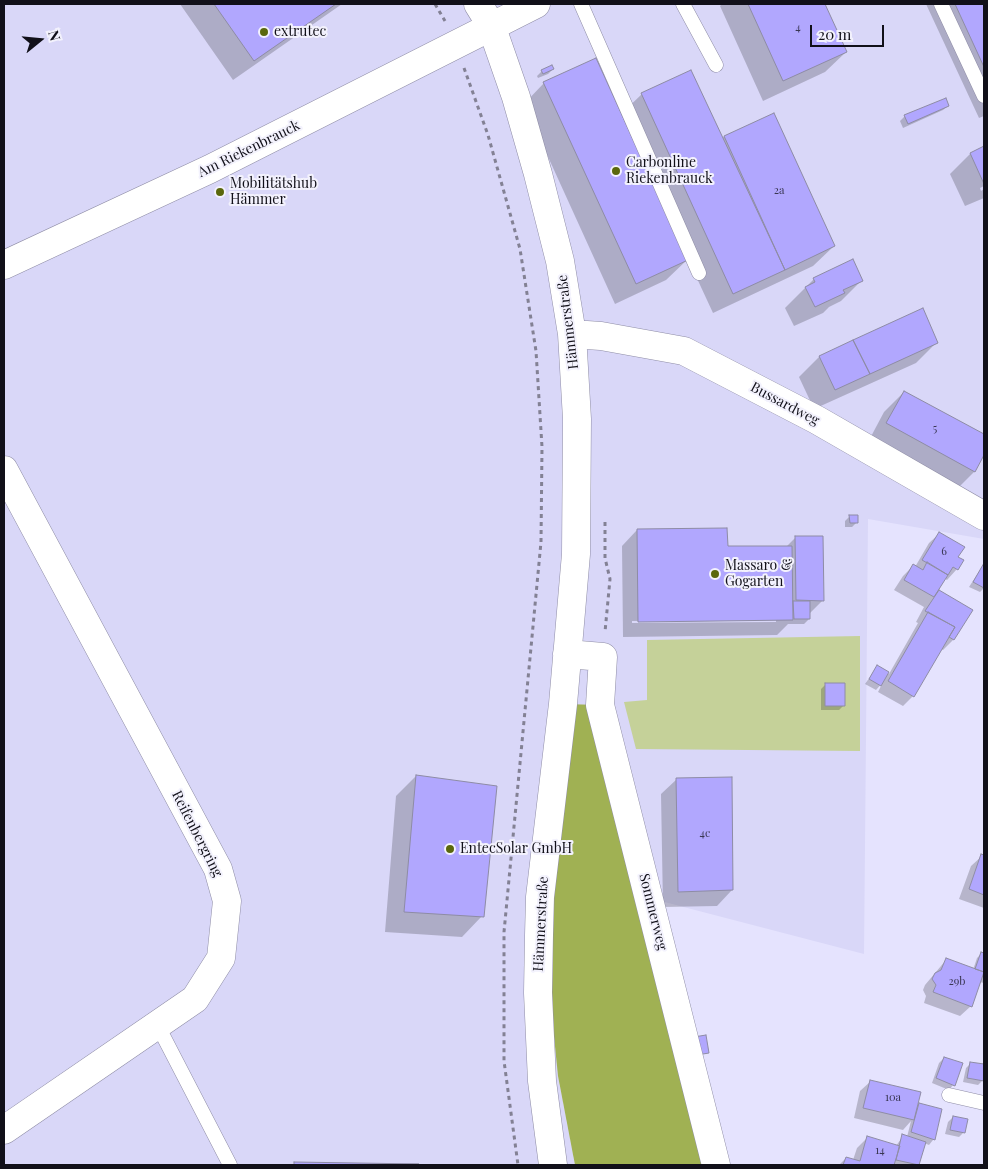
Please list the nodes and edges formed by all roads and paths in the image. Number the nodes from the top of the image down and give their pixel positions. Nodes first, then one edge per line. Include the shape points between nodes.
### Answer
1 (436, 4) edge
2 (536, 4) edge
3 (581, 4) edge
4 (683, 4) edge
5 (941, 4) edge
6 (484, 14) edge
7 (456, 45) junction
8 (716, 65) dead end
9 (984, 96) edge
10 (4, 264) edge
11 (699, 273) dead end
12 (572, 334) junction
13 (4, 470) edge
14 (984, 516) edge
15 (568, 654) junction
16 (158, 1026) junction
17 (949, 1095) dead end
18 (984, 1103) edge
19 (4, 1130) edge
20 (230, 1165) edge
21 (518, 1165) edge
22 (553, 1165) edge
23 (716, 1165) edge

1 - 7 path
2 - 6 street, Am Riekenbrauck
3 - 11 lane
4 - 8 lane
5 - 9 lane
6 - 7 street, Am Riekenbrauck
6 - 12 street, Hämmerstraße via 516,98 538,174 560,261
7 - 10 street, Am Riekenbrauck via 210,169
7 - 21 path via 488,135 520,249 536,351 542,447 541,542 504,932 504,1061
12 - 14 street, Bussardweg via 684,351 817,420
12 - 15 street, Hämmerstraße via 577,419 576,554
13 - 16 street, Reifenbergring via 218,869 227,901 221,958 195,1000
15 - 22 street, Hämmerstraße via 540,898 538,993 542,1081
15 - 23 street, Sommerweg via 603,658 600,705
16 - 19 street, Reifenbergring
16 - 20 lane
17 - 18 lane

